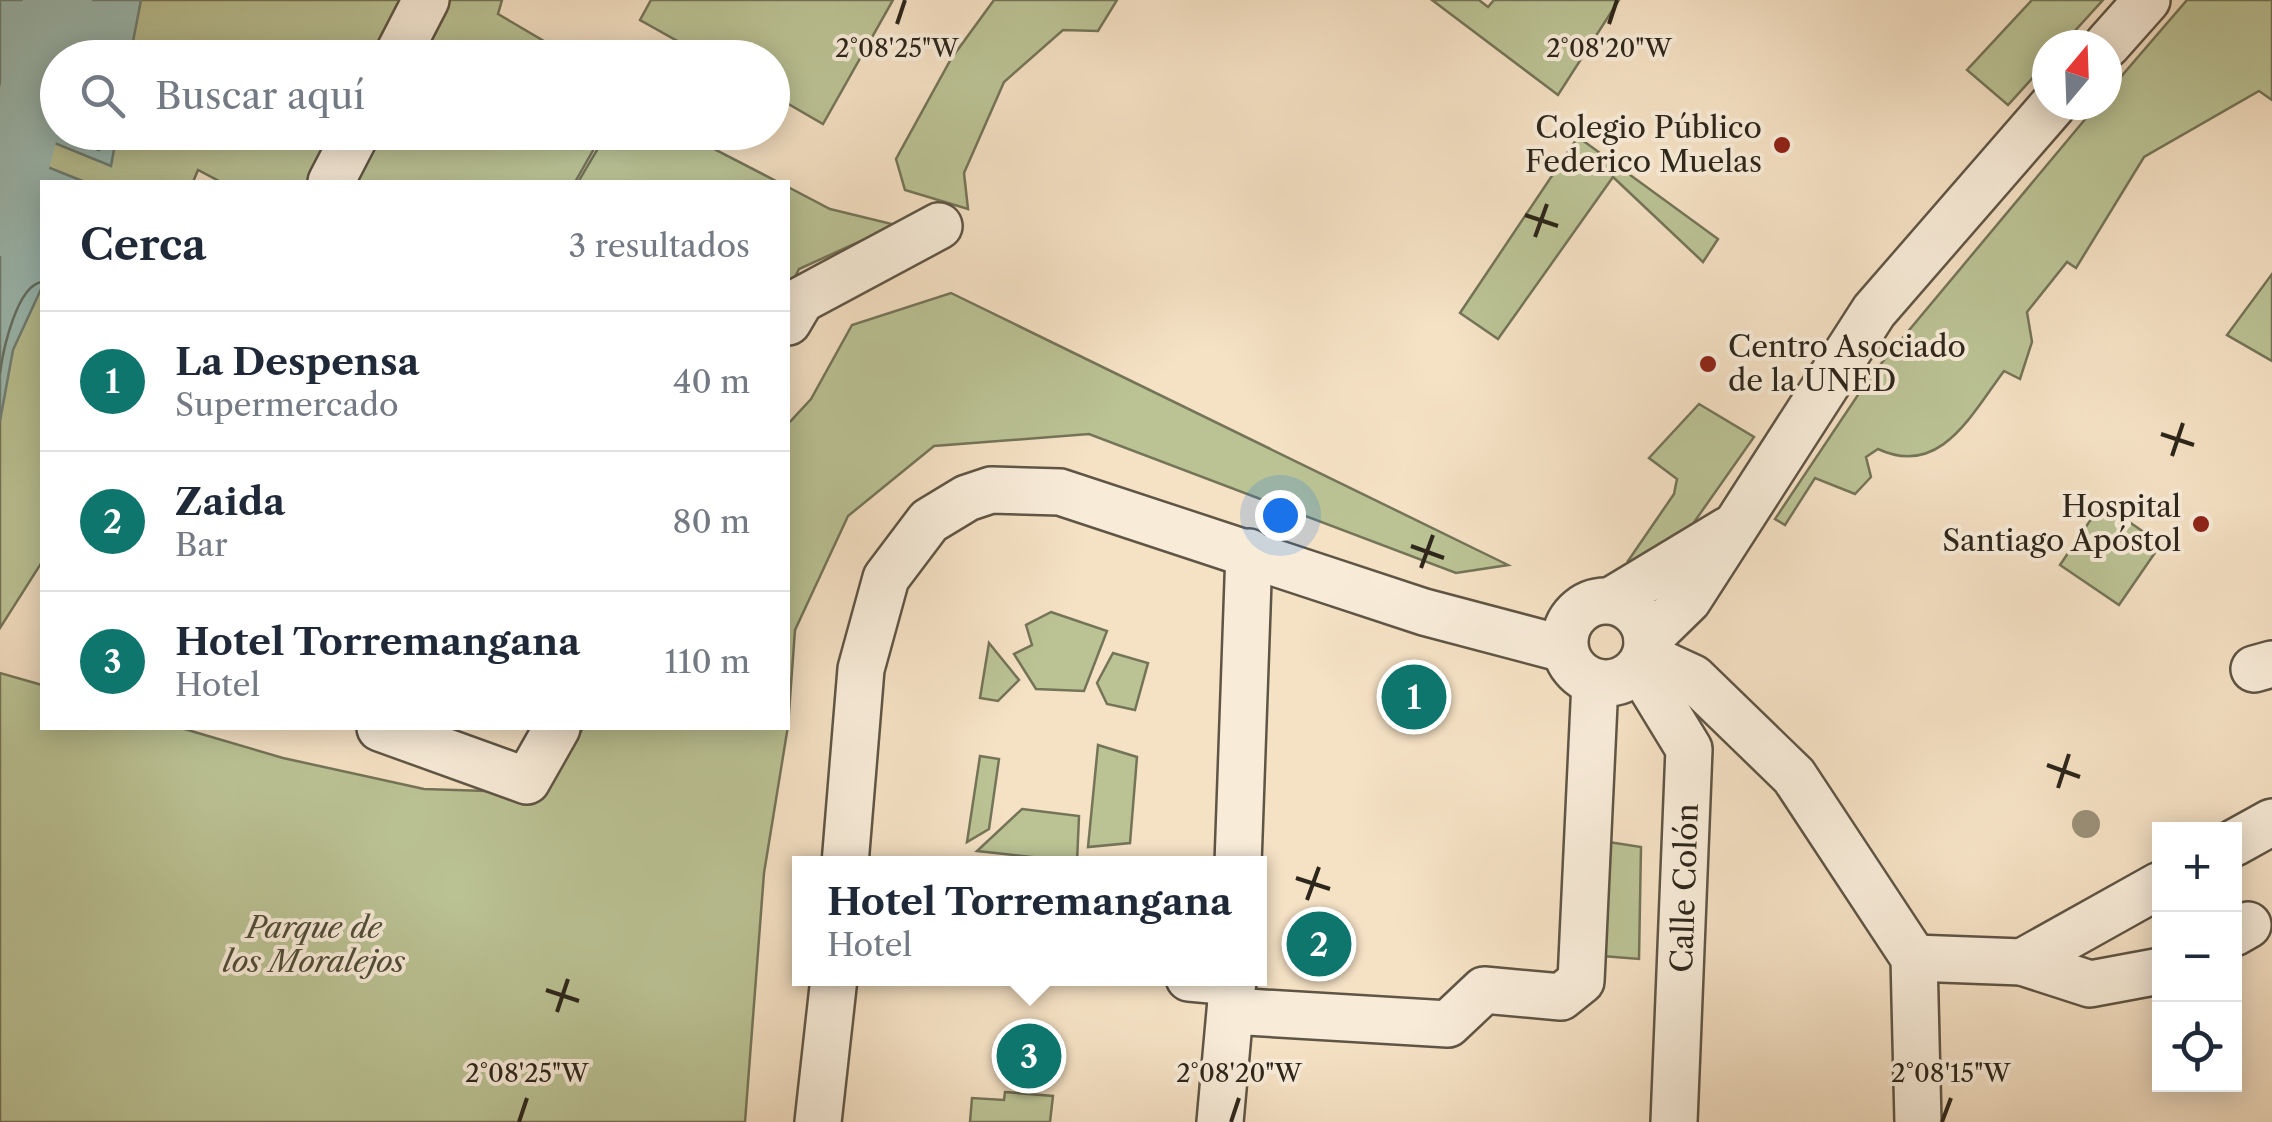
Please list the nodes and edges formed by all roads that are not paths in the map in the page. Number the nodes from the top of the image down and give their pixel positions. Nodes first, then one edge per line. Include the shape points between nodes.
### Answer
1 (426, 0) edge
2 (2147, 0) edge
3 (2120, 30) edge
4 (405, 40) edge
5 (2040, 120) edge
6 (348, 150) edge
7 (332, 180) edge
8 (939, 226) dead end
9 (790, 319) edge
10 (1734, 526) junction
11 (1249, 552) junction
12 (1612, 600) junction
13 (1564, 649) junction
14 (1644, 654) junction
15 (1595, 682) junction
16 (386, 730) edge
17 (556, 730) edge
18 (2272, 822) edge
19 (2242, 839) edge
20 (846, 856) edge
21 (1238, 856) edge
22 (2152, 889) edge
23 (1914, 958) junction
24 (2022, 962) junction
25 (2152, 972) edge
26 (833, 986) edge
27 (1221, 987) edge
28 (818, 1122) edge
29 (1220, 1122) edge
30 (1674, 1122) edge
31 (1918, 1122) edge

1 - 4 street
2 - 3 street
5 - 10 street via 1874,310
6 - 7 street
8 - 9 street via 801,300
10 - 12 street
10 - 14 street
11 - 13 street via 1424,612
11 - 20 street via 1081,498 1028,489 991,490 929,521 886,578 866,640
11 - 21 street
12 - 13 street via 1573,615
12 - 14 street via 1640,618
13 - 15 street via 1574,670
14 - 15 street via 1619,681
14 - 23 street via 1693,678 1794,776
14 - 30 street, Calle Colón via 1688,750
15 - 27 street via 1581,980 1561,997 1484,990 1448,1024
16 - 17 street via 528,780
18 - 19 street
22 - 24 street
23 - 24 street
23 - 31 street
24 - 25 street via 2090,984
26 - 28 street
27 - 29 street

